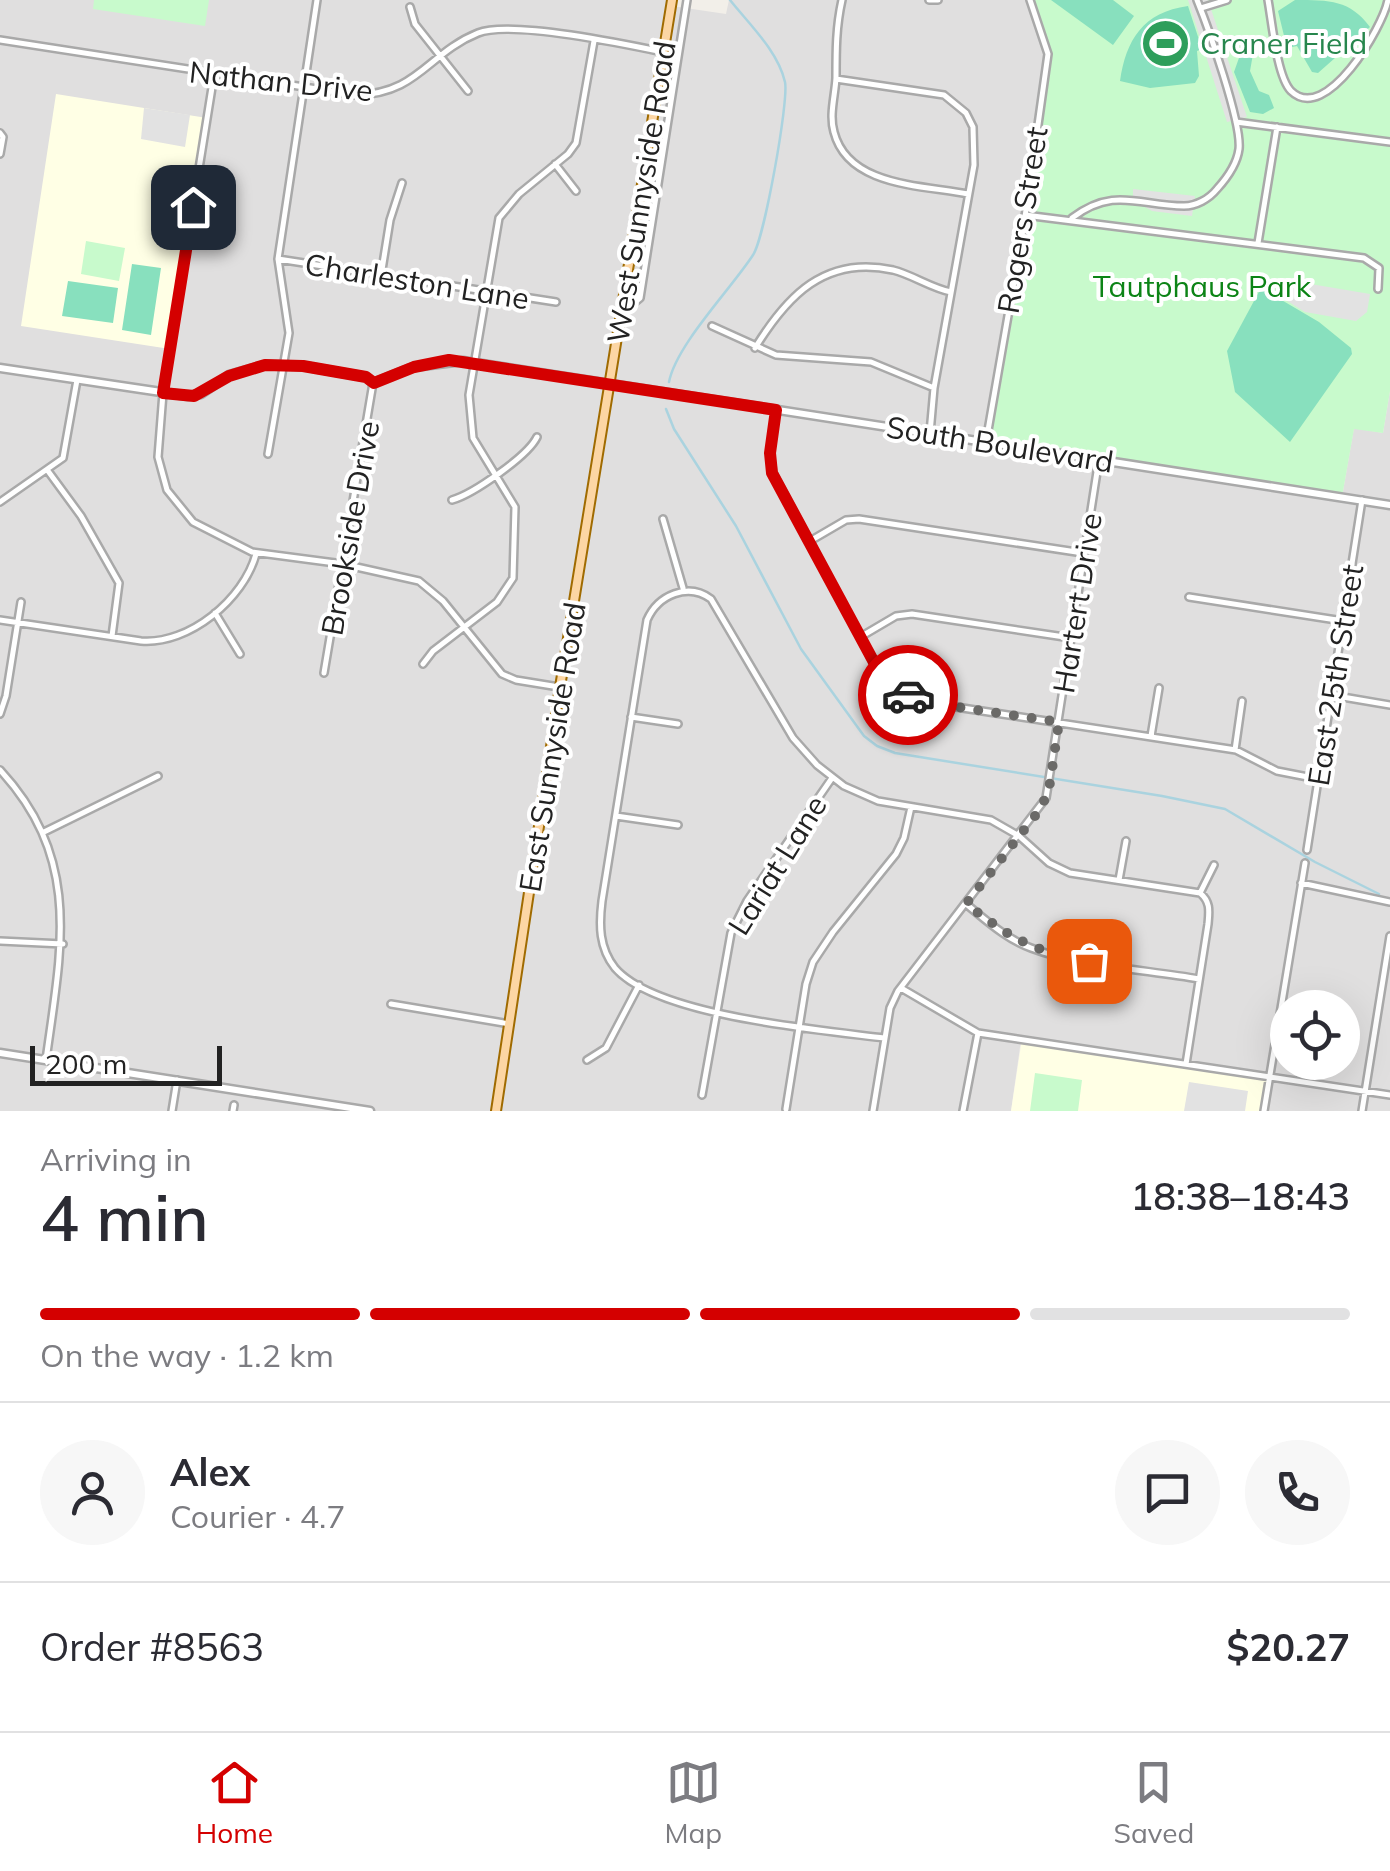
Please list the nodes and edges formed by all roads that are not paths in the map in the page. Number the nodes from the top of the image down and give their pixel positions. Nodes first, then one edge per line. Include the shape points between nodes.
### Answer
1 (318, 0) edge
2 (672, 0) edge
3 (688, 0) edge
4 (842, 0) edge
5 (929, 0) edge
6 (938, 0) edge
7 (1030, 0) edge
8 (1197, 0) edge
9 (1227, 0) edge
10 (1268, 0) edge
11 (1388, 0) edge
12 (410, 7) dead end
13 (1200, 8) junction
14 (0, 40) edge
15 (594, 41) junction
16 (663, 52) junction
17 (440, 57) junction
18 (214, 75) junction
19 (836, 79) junction
20 (305, 88) junction
21 (468, 90) dead end
22 (1236, 122) junction
23 (1276, 127) junction
24 (0, 133) edge
25 (1390, 142) edge
26 (0, 154) edge
27 (556, 164) junction
28 (402, 183) dead end
29 (576, 191) dead end
30 (968, 194) junction
31 (1025, 215) junction
32 (1070, 219) junction
33 (1258, 242) junction
34 (278, 259) junction
35 (382, 276) junction
36 (1378, 289) dead end
37 (952, 292) junction
38 (486, 293) junction
39 (556, 302) dead end
40 (622, 303) junction
41 (712, 326) dead end
42 (755, 348) junction
43 (475, 362) junction
44 (284, 365) junction
45 (0, 368) edge
46 (77, 380) junction
47 (374, 383) junction
48 (610, 384) junction
49 (934, 388) junction
50 (163, 393) junction
51 (776, 410) junction
52 (930, 432) junction
53 (538, 437) dead end
54 (986, 442) junction
55 (268, 454) dead end
56 (1100, 460) junction
57 (48, 471) junction
58 (498, 474) junction
59 (452, 500) dead end
60 (1362, 500) junction
61 (0, 502) edge
62 (1390, 505) edge
63 (663, 519) dead end
64 (810, 541) junction
65 (1084, 553) junction
66 (256, 554) junction
67 (342, 564) junction
68 (686, 589) junction
69 (1189, 596) dead end
70 (21, 602) dead end
71 (215, 613) junction
72 (0, 620) edge
73 (1343, 621) junction
74 (18, 623) junction
75 (463, 628) junction
76 (862, 636) junction
77 (112, 637) junction
78 (1071, 638) junction
79 (240, 654) dead end
80 (422, 664) dead end
81 (324, 673) dead end
82 (560, 688) junction
83 (1158, 688) dead end
84 (1331, 695) junction
85 (1242, 701) dead end
86 (1390, 704) edge
87 (0, 714) edge
88 (631, 717) junction
89 (1059, 722) junction
90 (678, 724) dead end
91 (1151, 736) junction
92 (1235, 750) junction
93 (0, 770) edge
94 (158, 776) dead end
95 (832, 778) junction
96 (1318, 779) junction
97 (912, 807) junction
98 (616, 816) junction
99 (678, 824) dead end
100 (44, 832) junction
101 (1019, 836) junction
102 (1126, 841) dead end
103 (1307, 850) dead end
104 (1305, 863) dead end
105 (1214, 865) dead end
106 (1119, 880) junction
107 (1301, 884) junction
108 (1200, 894) junction
109 (1390, 902) edge
110 (966, 904) junction
111 (1390, 936) edge
112 (0, 940) edge
113 (62, 944) junction
114 (1200, 979) junction
115 (639, 985) junction
116 (901, 988) junction
117 (1284, 990) edge
118 (391, 1004) dead end
119 (715, 1012) junction
120 (510, 1024) junction
121 (800, 1025) junction
122 (978, 1032) junction
123 (884, 1038) junction
124 (0, 1053) edge
125 (46, 1060) junction
126 (587, 1060) dead end
127 (1186, 1064) junction
128 (1270, 1077) joint
129 (177, 1080) junction
130 (1290, 1080) edge
131 (1365, 1091) junction
132 (702, 1095) dead end
133 (1390, 1095) edge
134 (311, 1102) junction
135 (786, 1108) dead end
136 (172, 1111) edge
137 (310, 1111) edge
138 (370, 1111) edge
139 (496, 1111) edge
140 (873, 1111) edge
141 (963, 1111) edge
142 (1264, 1111) edge
143 (1362, 1111) edge

1 - 20 street
2 - 16 main road, West Sunnyside Road
3 - 40 street via 640,298
4 - 19 street
5 - 6 street
7 - 31 street, Rogers Street via 1048,54
8 - 13 street
9 - 13 street
10 - 11 street via 1286,83 1305,98 1332,87 1360,57
12 - 17 street
13 - 22 street
14 - 18 street, Nathan Drive
15 - 16 street, Nathan Drive
15 - 17 street, Nathan Drive via 494,28
15 - 27 street via 576,143
16 - 40 main road, West Sunnyside Road
17 - 20 street, Nathan Drive via 380,95
17 - 21 street
18 - 20 street, Nathan Drive
18 - 50 street
19 - 30 street via 833,131 850,161 874,175
19 - 30 street via 930,91 955,101 975,138
20 - 34 street
22 - 23 street
22 - 32 street via 1236,160 1206,200 1184,206 1118,198
23 - 25 street
23 - 33 street
24 - 26 street
27 - 29 street
27 - 38 street via 499,218
28 - 35 street
30 - 37 street
31 - 32 street
31 - 54 street, Rogers Street
32 - 33 street
33 - 36 street via 1374,262
34 - 35 street, Charleston Lane
34 - 44 street via 289,322
35 - 38 street, Charleston Lane
37 - 42 street via 890,269 848,268 797,291
37 - 49 street
38 - 39 street, Charleston Lane
38 - 43 street
40 - 48 main road, West Sunnyside Road
41 - 42 street
42 - 49 street via 794,359 871,362
43 - 47 street, South Boulevard via 435,362
43 - 48 street, South Boulevard
43 - 58 street via 470,426
44 - 47 street
44 - 50 street via 250,367 194,396
44 - 55 street
45 - 46 street
46 - 50 street
46 - 57 street via 66,452
47 - 67 street, Brookside Drive
48 - 51 street, South Boulevard
48 - 82 main road, East Sunnyside Road
49 - 52 street
50 - 66 street via 158,457 167,490 193,522
51 - 52 street, South Boulevard
51 - 64 street via 770,464
52 - 54 street, South Boulevard
53 - 58 street
54 - 56 street, South Boulevard
56 - 60 street, South Boulevard
56 - 65 street, Hartert Drive
57 - 61 street
57 - 77 street via 119,583
58 - 59 street
58 - 75 street via 517,518 515,570 497,602
60 - 62 street, South Boulevard
60 - 73 street, East 25th Street
63 - 68 street
64 - 65 street via 860,519
64 - 76 street
65 - 78 street, Hartert Drive
66 - 67 street
66 - 71 street via 244,585
67 - 75 street via 419,581
67 - 81 street, Brookside Drive
68 - 88 street via 649,614
68 - 95 street via 711,599 793,738
69 - 73 street
70 - 74 street
71 - 77 street via 165,642
71 - 79 street
72 - 74 street
73 - 84 street, East 25th Street
74 - 77 street
74 - 87 street
75 - 80 street
75 - 82 street via 502,674
76 - 78 street via 912,614
76 - 89 street via 881,674 914,698
78 - 89 street, Hartert Drive
82 - 120 main road, East Sunnyside Road
83 - 91 street
84 - 86 street
84 - 96 street, East 25th Street
85 - 92 street
88 - 90 street
88 - 98 street
89 - 91 street
89 - 101 street, Hartert Drive via 1042,807
91 - 92 street
92 - 96 street via 1277,772
93 - 100 street
94 - 100 street
95 - 97 street via 878,801
95 - 119 street, Lariat Lane via 738,918
96 - 103 street, East 25th Street
97 - 101 street via 991,820
97 - 121 street via 901,847 813,962
98 - 99 street
98 - 115 street via 600,935 615,968
100 - 113 street via 62,896
101 - 106 street via 1058,868
101 - 110 street, Hartert Drive
102 - 106 street
104 - 107 street
105 - 108 street
106 - 108 street
107 - 109 street
107 - 117 street
108 - 114 street via 1210,908
110 - 114 street via 1030,948
110 - 116 street, Hartert Drive
111 - 131 street
112 - 113 street
113 - 125 street
114 - 127 street
115 - 119 street
115 - 126 street via 606,1048
116 - 122 street
116 - 123 street, Hartert Drive
118 - 120 street
119 - 121 street
119 - 132 street, Lariat Lane
120 - 139 main road, East Sunnyside Road
121 - 123 street
121 - 135 street
122 - 127 street
122 - 141 street
123 - 140 street, Hartert Drive
124 - 125 street
125 - 129 street
127 - 128 street
128 - 142 street
129 - 134 street
129 - 136 street
130 - 131 street
131 - 133 street
131 - 143 street
134 - 137 street
134 - 138 street

